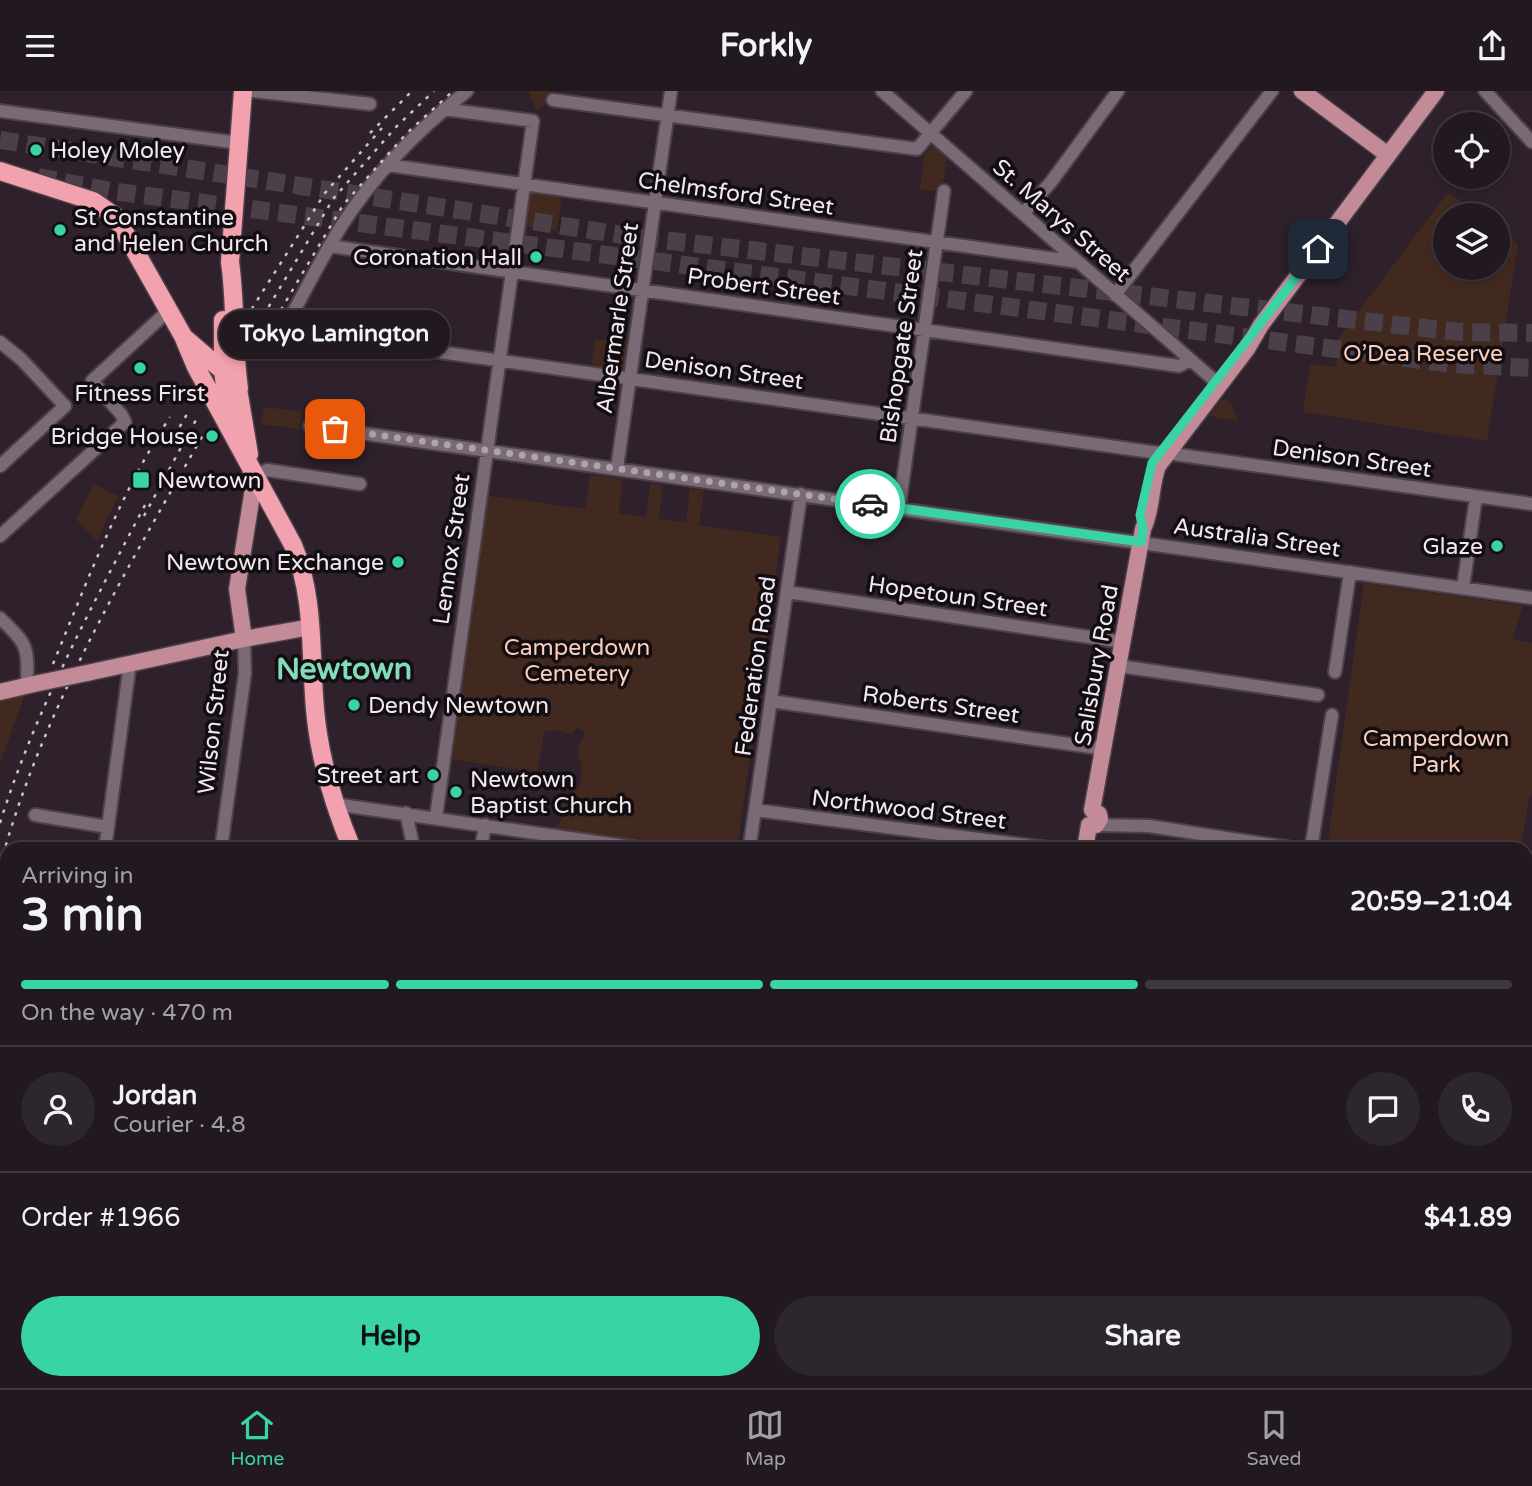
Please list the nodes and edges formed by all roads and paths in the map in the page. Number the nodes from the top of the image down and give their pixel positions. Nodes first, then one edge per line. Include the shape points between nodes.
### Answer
1 (243, 91) edge
2 (253, 91) edge
3 (467, 91) edge
4 (671, 91) edge
5 (882, 91) edge
6 (967, 91) edge
7 (1118, 91) edge
8 (1272, 91) edge
9 (1302, 91) edge
10 (1436, 91) edge
11 (1485, 91) edge
12 (338, 95) edge
13 (553, 100) dead end
14 (370, 104) dead end
15 (444, 109) junction
16 (0, 111) edge
17 (667, 116) junction
18 (930, 134) junction
19 (1532, 142) edge
20 (239, 143) junction
21 (1388, 155) junction
22 (387, 165) junction
23 (0, 171) edge
24 (524, 184) junction
25 (944, 191) dead end
26 (655, 204) junction
27 (1023, 214) junction
28 (936, 243) junction
29 (329, 246) junction
30 (230, 262) junction
31 (1078, 262) junction
32 (511, 272) junction
33 (643, 290) junction
34 (1115, 295) junction
35 (169, 310) junction
36 (1261, 325) junction
37 (924, 330) junction
38 (183, 336) junction
39 (0, 342) edge
40 (499, 360) junction
41 (1191, 360) junction
42 (223, 369) junction
43 (630, 378) junction
44 (1215, 381) junction
45 (239, 388) junction
46 (912, 418) junction
47 (310, 426) dead end
48 (230, 429) junction
49 (486, 450) junction
50 (1162, 453) junction
51 (0, 466) edge
52 (617, 468) junction
53 (254, 473) junction
54 (360, 484) dead end
55 (802, 494) junction
56 (1476, 497) junction
57 (1532, 504) edge
58 (899, 508) junction
59 (1142, 535) junction
60 (0, 536) edge
61 (1350, 572) junction
62 (1463, 588) junction
63 (237, 589) junction
64 (787, 593) junction
65 (1532, 598) edge
66 (0, 618) edge
67 (311, 627) junction
68 (244, 639) junction
69 (1123, 642) junction
70 (220, 644) junction
71 (130, 663) junction
72 (1119, 666) junction
73 (1335, 672) dead end
74 (31, 685) junction
75 (0, 692) edge
76 (1318, 695) dead end
77 (771, 701) junction
78 (1332, 715) dead end
79 (1104, 749) junction
80 (334, 804) junction
81 (755, 810) junction
82 (405, 813) junction
83 (35, 815) dead end
84 (436, 817) junction
85 (1094, 818) junction
86 (485, 825) junction
87 (108, 827) junction
88 (106, 842) edge
89 (222, 842) edge
90 (349, 842) edge
91 (412, 842) edge
92 (482, 842) edge
93 (598, 842) edge
94 (750, 842) edge
95 (1002, 842) edge
96 (1087, 842) edge
97 (1236, 842) edge
98 (1312, 842) edge

1 - 20 highway
2 - 12 street
3 - 15 street
4 - 17 street, Albermarle Street
5 - 18 street, St. Marys Street
6 - 18 street
7 - 27 street
8 - 34 street
9 - 21 main road
10 - 21 main road, Salisbury Road
11 - 19 street
12 - 14 street
13 - 17 street
15 - 22 street
15 - 24 street, Lennox Street via 533,121
16 - 20 street
17 - 18 street via 917,149
17 - 26 street, Albermarle Street
18 - 27 street, St. Marys Street
20 - 30 highway
21 - 36 main road, Salisbury Road
22 - 24 street, Chelmsford Street
22 - 29 street
23 - 35 highway via 93,201 112,214
24 - 26 street, Chelmsford Street
24 - 32 street, Lennox Street
25 - 28 street, Bishopgate Street
26 - 28 street, Chelmsford Street
26 - 33 street, Albermarle Street
27 - 31 street, St. Marys Street
28 - 31 street, Chelmsford Street
28 - 37 street, Bishopgate Street
29 - 32 street, Probert Street
29 - 40 street, Denison Street via 287,324 289,331
30 - 42 highway via 224,286
30 - 45 highway
31 - 34 street, St. Marys Street
32 - 33 street, Probert Street
32 - 40 street, Lennox Street
33 - 37 street, Probert Street
33 - 43 street, Albermarle Street
34 - 41 street, St. Marys Street
35 - 38 highway
35 - 60 street via 92,381 125,422
36 - 44 main road, Salisbury Road
36 - 50 main road, Salisbury Road via 1247,349
37 - 41 street, Probert Street via 1179,366
37 - 46 street, Bishopgate Street
38 - 42 highway
38 - 48 highway
39 - 51 street via 65,406
40 - 43 street, Denison Street
40 - 49 street, Lennox Street
41 - 44 street, St. Marys Street
42 - 45 highway
42 - 48 highway
43 - 46 street, Denison Street
43 - 52 street, Albermarle Street
44 - 50 main road, Salisbury Road
45 - 53 highway
46 - 50 street, Denison Street
46 - 58 street, Bishopgate Street
47 - 49 street, Australia Street
48 - 53 highway
49 - 52 street, Australia Street
49 - 84 street, Lennox Street
50 - 56 street, Denison Street
50 - 59 main road, Salisbury Road
52 - 55 street, Australia Street
53 - 54 street via 267,470
53 - 63 main road, Wilson Street
53 - 67 highway via 300,563
55 - 58 street, Australia Street
55 - 64 street, Federation Road
56 - 57 street, Denison Street
56 - 62 street
58 - 59 street, Australia Street
59 - 61 street, Australia Street
59 - 69 main road, Salisbury Road
61 - 62 street, Australia Street
61 - 73 street
62 - 65 street, Australia Street
63 - 68 main road, Wilson Street
63 - 70 main road via 230,626
64 - 69 street, Hopetoun Street
64 - 77 street, Federation Road
66 - 74 street via 26,647
67 - 68 main road
67 - 80 highway via 318,737
68 - 70 main road
68 - 89 street, Wilson Street via 245,673
69 - 72 main road, Salisbury Road
70 - 71 main road
71 - 74 main road, bridge
71 - 87 street
72 - 76 street
72 - 79 main road, Salisbury Road
74 - 75 main road
77 - 79 street, Roberts Street
77 - 81 street, Federation Road
78 - 98 street
79 - 85 main road, Salisbury Road
80 - 82 street
80 - 90 highway
81 - 94 street, Federation Road
81 - 95 street, Northwood Street
82 - 84 street
82 - 91 street
83 - 87 street
84 - 86 street
85 - 96 main road, Salisbury Road
85 - 97 street
86 - 92 street
86 - 93 street
87 - 88 street

